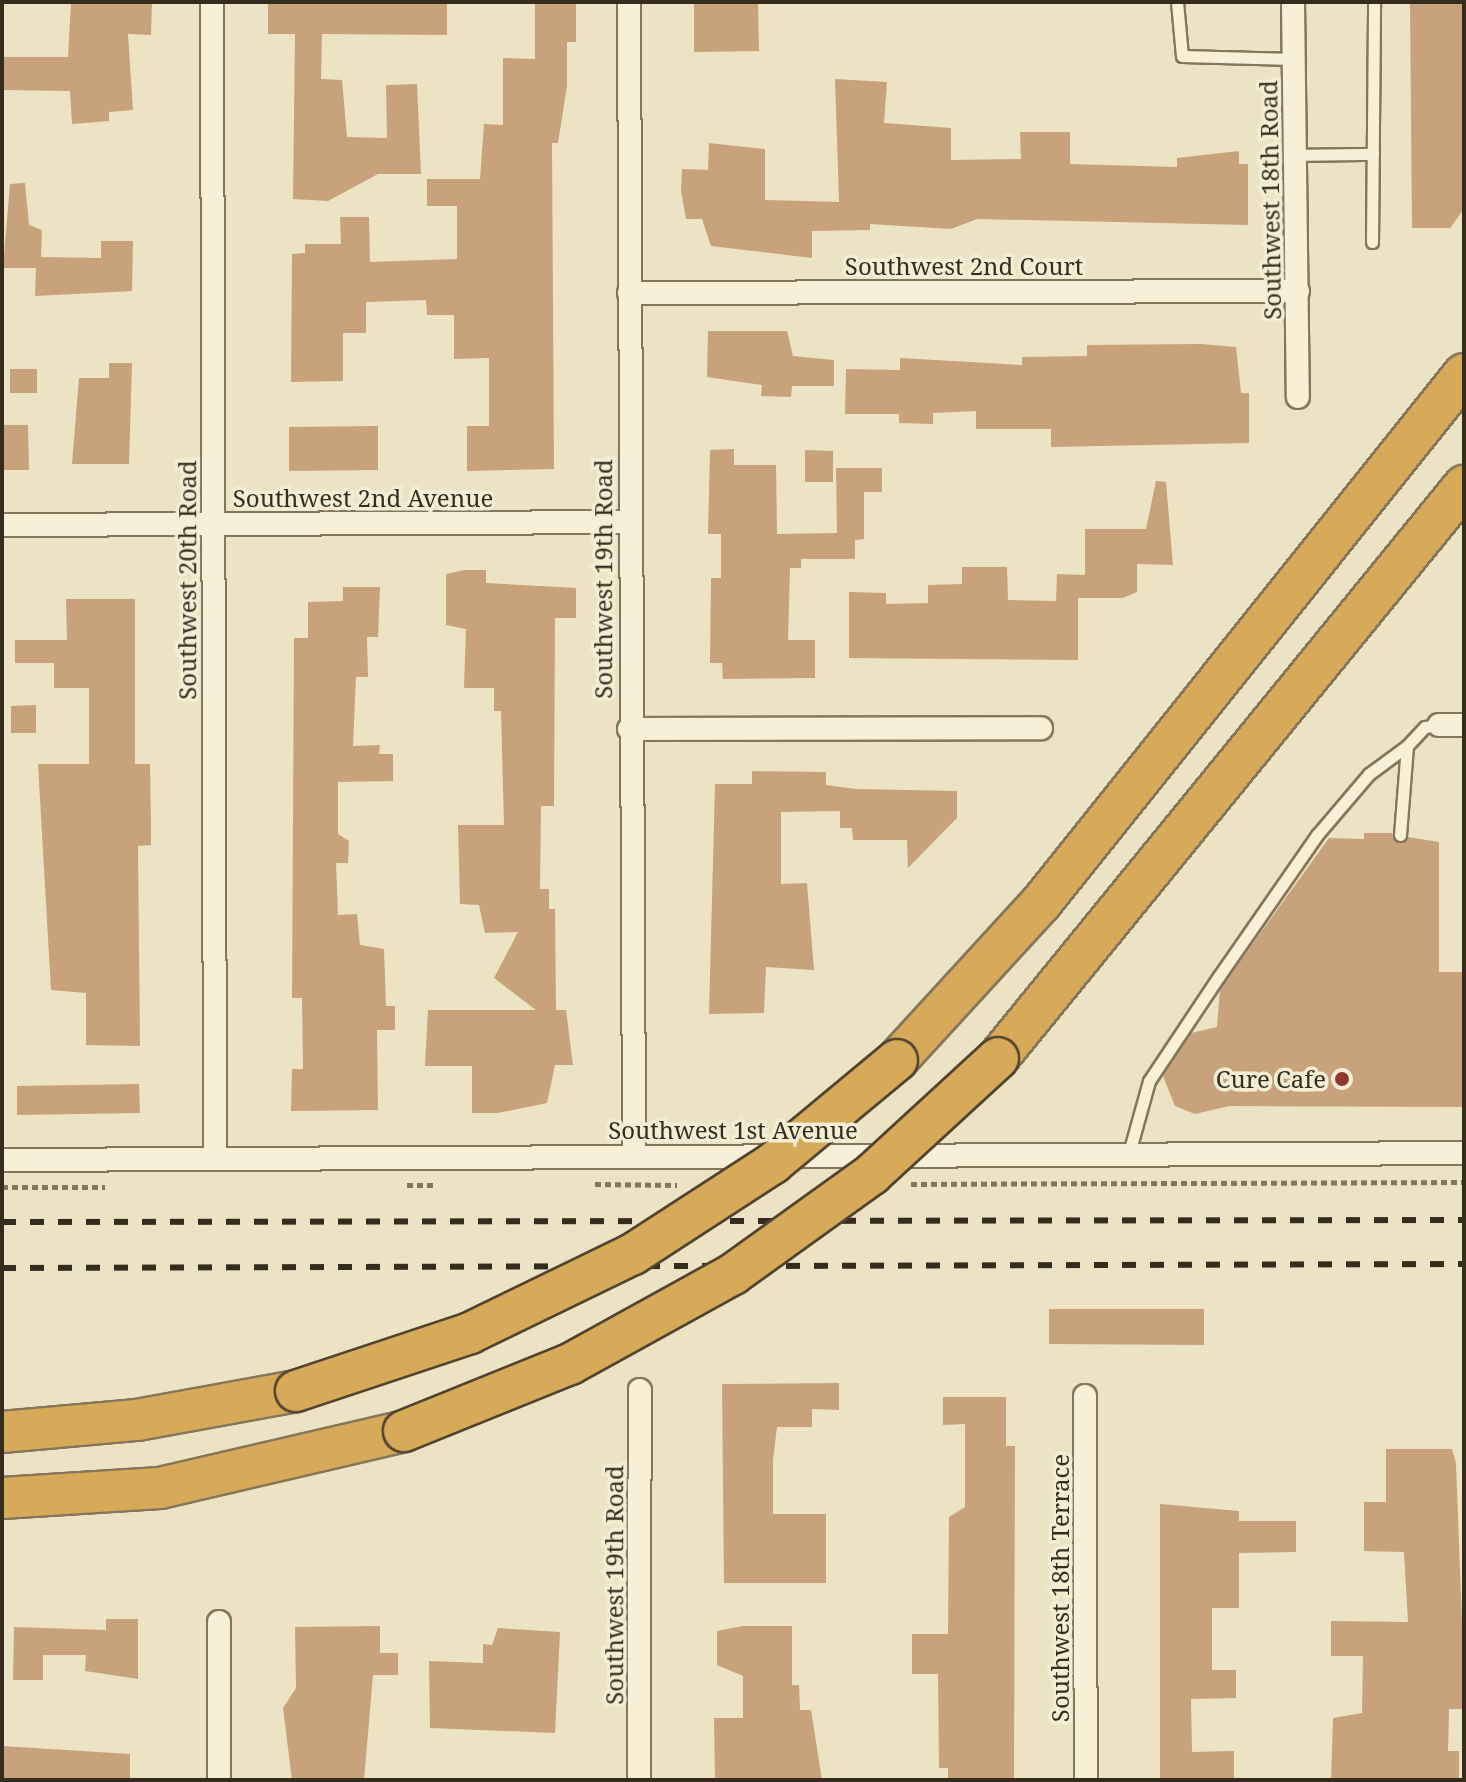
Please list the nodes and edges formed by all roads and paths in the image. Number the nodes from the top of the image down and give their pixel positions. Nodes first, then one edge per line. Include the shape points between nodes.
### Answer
1 (212, 2) edge
2 (629, 2) edge
3 (1177, 2) edge
4 (1293, 2) edge
5 (1374, 2) edge
6 (1293, 59) junction
7 (1373, 154) junction
8 (1297, 155) junction
9 (1372, 242) dead end
10 (1298, 291) junction
11 (629, 293) junction
12 (1464, 374) edge
13 (1298, 397) dead end
14 (1464, 486) edge
15 (629, 522) junction
16 (213, 524) junction
17 (2, 525) edge
18 (1439, 725) joint
19 (1464, 725) edge
20 (1041, 728) dead end
21 (629, 729) junction
22 (1407, 746) junction
23 (1400, 835) dead end
24 (1129, 1153) junction
25 (1464, 1153) edge
26 (634, 1156) junction
27 (215, 1159) junction
28 (2, 1160) edge
29 (640, 1390) dead end
30 (1085, 1396) dead end
31 (2, 1432) edge
32 (2, 1498) edge
33 (219, 1622) dead end
34 (219, 1780) edge
35 (639, 1780) edge
36 (1086, 1780) edge

1 - 16 street, Southwest 20th Road
2 - 11 street, Southwest 19th Road
3 - 6 lane via 1182,56
4 - 6 street, Southwest 18th Road
5 - 7 lane
6 - 8 street, Southwest 18th Road
7 - 8 lane
7 - 9 lane
8 - 10 street, Southwest 18th Road
10 - 11 street, Southwest 2nd Court
10 - 13 street, Southwest 18th Road
11 - 15 street, Southwest 19th Road
12 - 31 highway, bridge via 1013,936 897,1060 773,1163 633,1254 470,1333 296,1391 137,1420
14 - 32 highway, bridge via 998,1058 872,1174 720,1283 570,1364 404,1431 226,1477
15 - 16 street, Southwest 2nd Avenue
15 - 21 street, Southwest 19th Road
16 - 17 street, Southwest 2nd Avenue
16 - 27 street, Southwest 20th Road
18 - 19 street
18 - 22 lane via 1425,727
20 - 21 street
21 - 26 street, Southwest 19th Road
22 - 23 lane
22 - 24 lane via 1369,774 1317,835 1219,976 1149,1081
24 - 25 street, Southwest 1st Avenue
24 - 26 street, Southwest 1st Avenue
26 - 27 street, Southwest 1st Avenue
27 - 28 street, Southwest 1st Avenue
29 - 35 street, Southwest 19th Road
30 - 36 street, Southwest 18th Terrace
33 - 34 street

